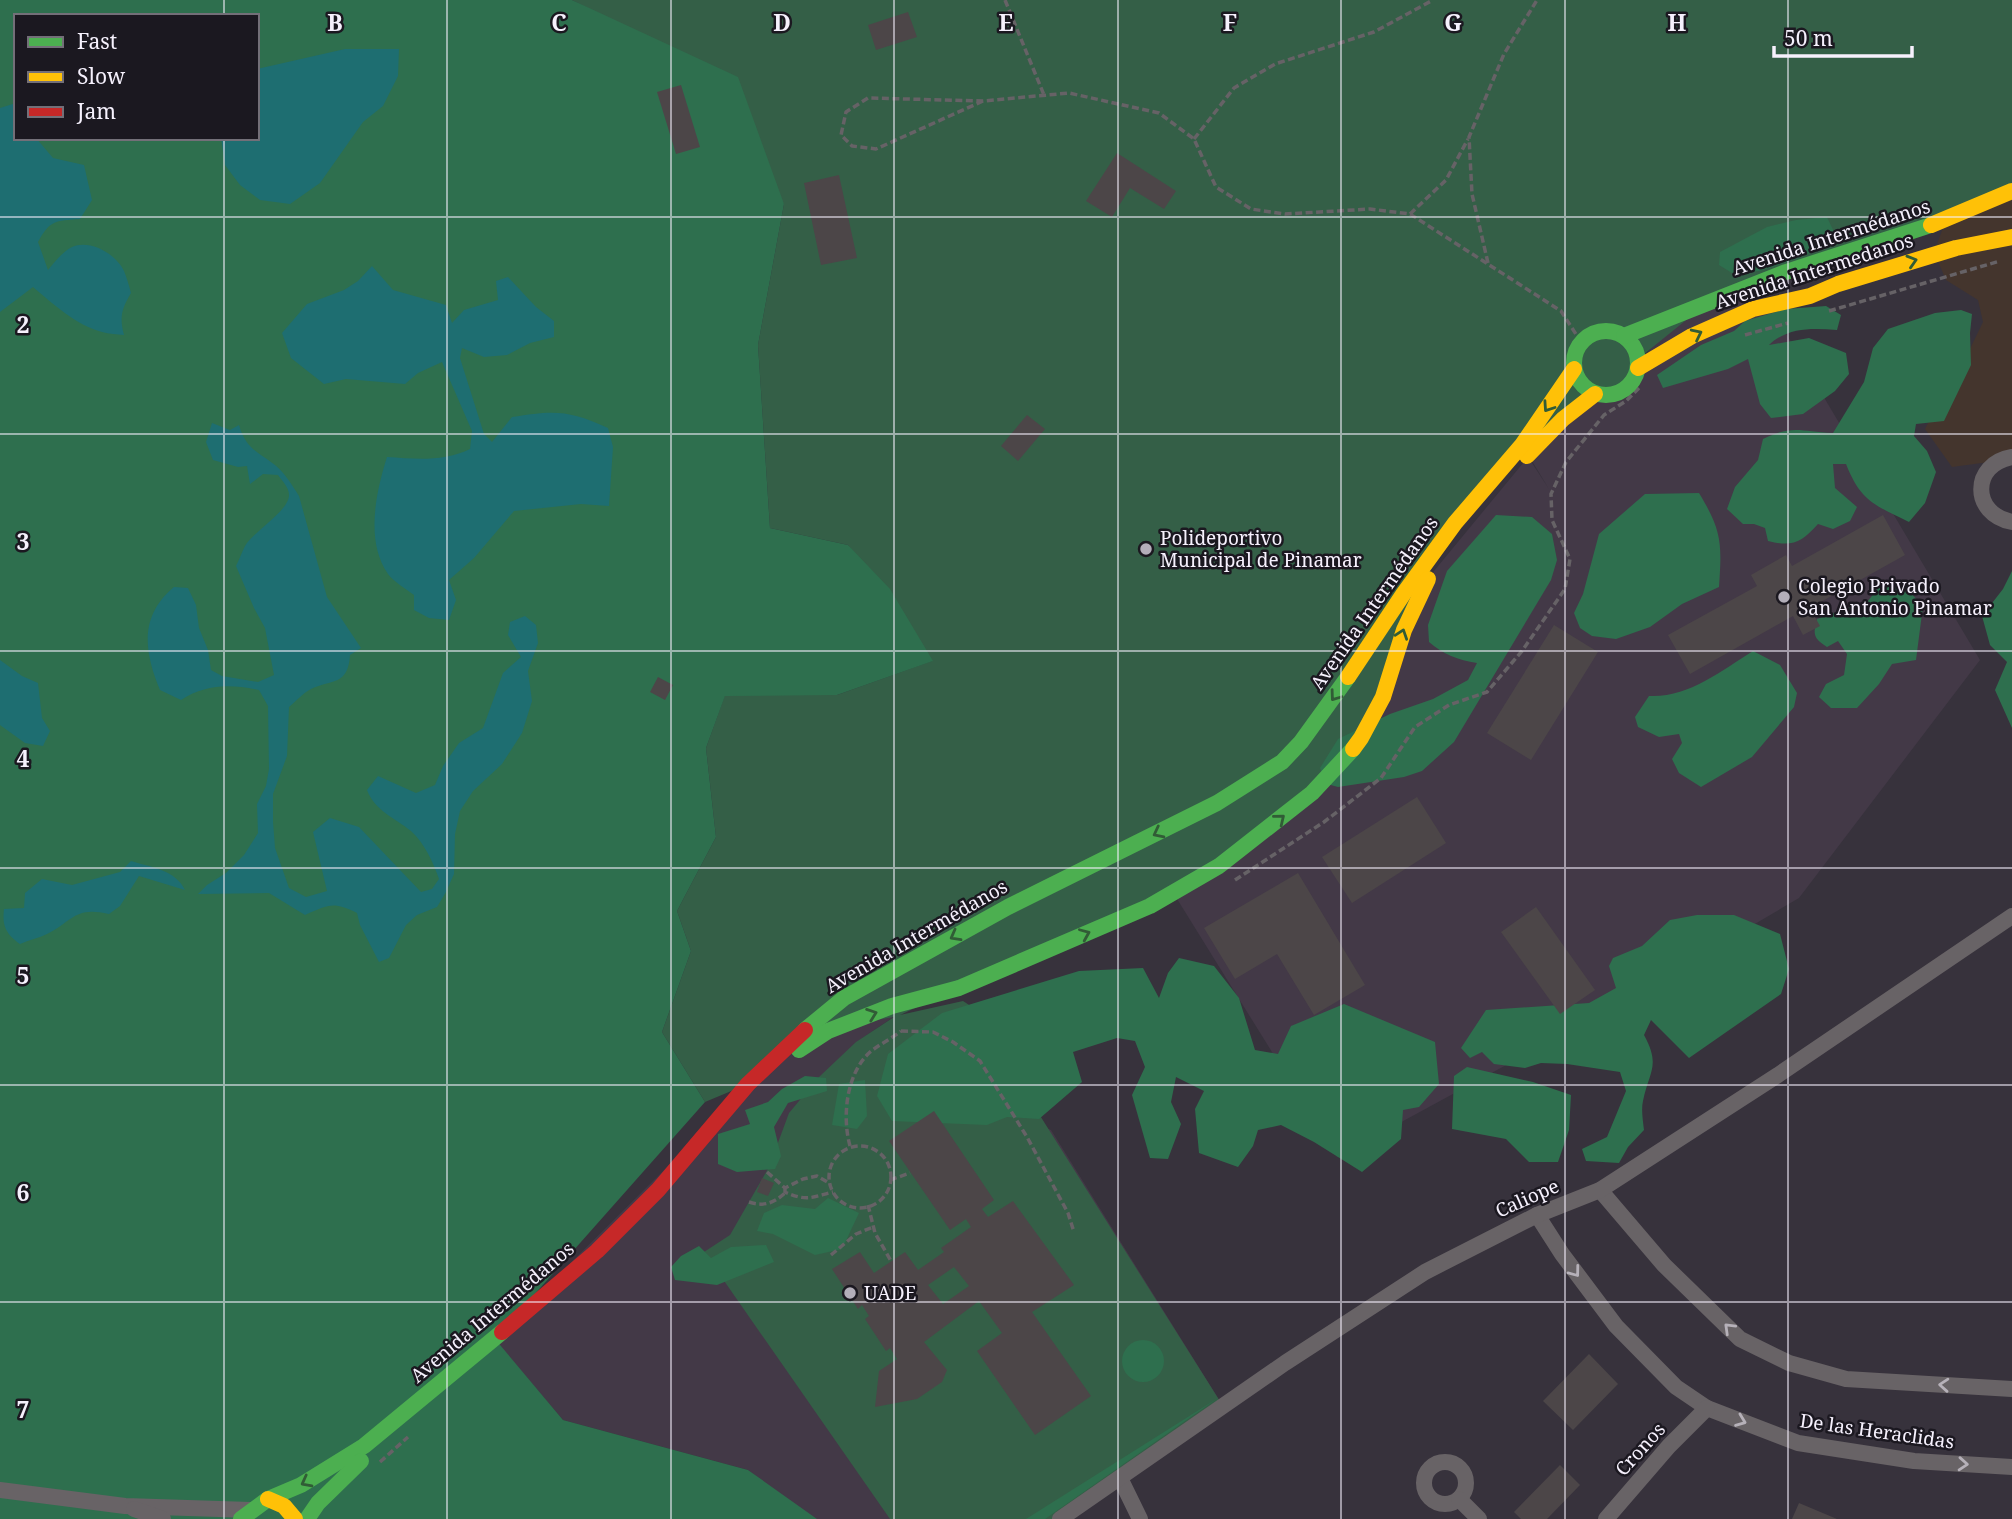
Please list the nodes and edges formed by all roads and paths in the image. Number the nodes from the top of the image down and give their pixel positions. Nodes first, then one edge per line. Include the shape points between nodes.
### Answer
1 (1005, 0) edge
2 (1433, 0) edge
3 (1536, 0) edge
4 (1044, 95) junction
5 (983, 101) junction
6 (1469, 137) junction
7 (1194, 139) junction
8 (2012, 191) edge
9 (1410, 214) junction
10 (2012, 237) edge
11 (1488, 264) junction
12 (1624, 336) junction
13 (1581, 342) junction
14 (1638, 368) junction
15 (1574, 369) junction
16 (1595, 394) junction
17 (2012, 457) edge
18 (2012, 522) edge
19 (2012, 916) edge
20 (896, 1020) dead end
21 (901, 1031) junction
22 (850, 1146) junction
23 (766, 1172) dead end
24 (911, 1173) dead end
25 (890, 1180) junction
26 (829, 1183) junction
27 (785, 1190) junction
28 (1600, 1190) junction
29 (833, 1192) junction
30 (749, 1202) dead end
31 (868, 1205) junction
32 (1537, 1215) junction
33 (873, 1227) junction
34 (1074, 1232) dead end
35 (831, 1255) dead end
36 (891, 1261) dead end
37 (2012, 1389) edge
38 (1707, 1408) junction
39 (2012, 1467) edge
40 (1120, 1478) junction
41 (0, 1490) edge
42 (268, 1499) junction
43 (1459, 1499) dead end
44 (125, 1506) junction
45 (246, 1514) edge
46 (163, 1519) edge
47 (295, 1519) edge
48 (307, 1519) edge
49 (1060, 1519) edge
50 (1140, 1519) edge
51 (1479, 1519) edge
52 (1606, 1519) edge

1 - 4 path
2 - 7 path via 1374,32 1275,64 1254,76 1234,88
3 - 6 path via 1504,54
4 - 5 path
4 - 7 path via 1069,93 1159,113
5 - 5 path via 868,98 846,113 841,135 852,146 876,149
6 - 9 path via 1446,180
6 - 11 path via 1472,194
7 - 9 path via 1216,187 1251,209 1285,215 1370,209
8 - 12 main road, Avenida Intermédanos via 1946,220 1786,272
9 - 11 path
14 -> 10 main road, Avenida Intermedanos via 1692,336 1753,309 1810,296 1956,248
11 - 13 path via 1561,311
12 - 13 main road via 1601,331
12 - 14 main road via 1637,355
13 - 15 main road via 1574,355
14 - 16 main road via 1628,387 1606,396
15 - 16 main road via 1581,384
15 -> 42 main road, Avenida Intermédanos via 1522,445 1455,523 1301,742 1282,761 1217,803 1007,907 844,998 748,1084 658,1190 597,1251 364,1446 301,1485
48 -> 16 main road, Avenida Intermédanos via 345,1474 603,1256 752,1088 810,1041 892,1006 959,988 1150,906 1219,866 1312,793 1361,738 1383,697 1404,630 1433,570 1530,452
17 - 18 street via 1990,467 1981,486 1993,516
19 - 28 street, Caliope
20 - 21 path
21 - 22 path via 871,1051 854,1075 846,1119
21 - 34 path via 933,1032 980,1061 1027,1137
22 - 25 path via 877,1150 889,1166
22 - 26 path via 832,1162
23 - 27 path
24 - 25 path
25 - 31 path via 885,1195
26 - 27 path via 817,1176
26 - 29 path
27 - 29 path via 800,1199
27 - 30 path via 768,1204
28 - 32 street, Caliope
37 -> 28 street via 1846,1379 1788,1363 1741,1339 1664,1265
29 - 31 path via 848,1205
31 - 33 path
32 -> 38 street, De las Heraclidas via 1616,1326 1676,1387
32 - 40 street, Caliope via 1425,1272
33 - 35 path via 856,1234
33 - 36 path
38 -> 39 street, De las Heraclidas via 1798,1443 1914,1461
38 - 52 street, Cronos
40 - 49 street, Caliope
40 - 50 street
41 - 44 street
42 - 45 main road, Avenida Intermédanos
42 - 47 main road via 280,1502
43 - 51 street
44 - 45 street
44 - 46 street

